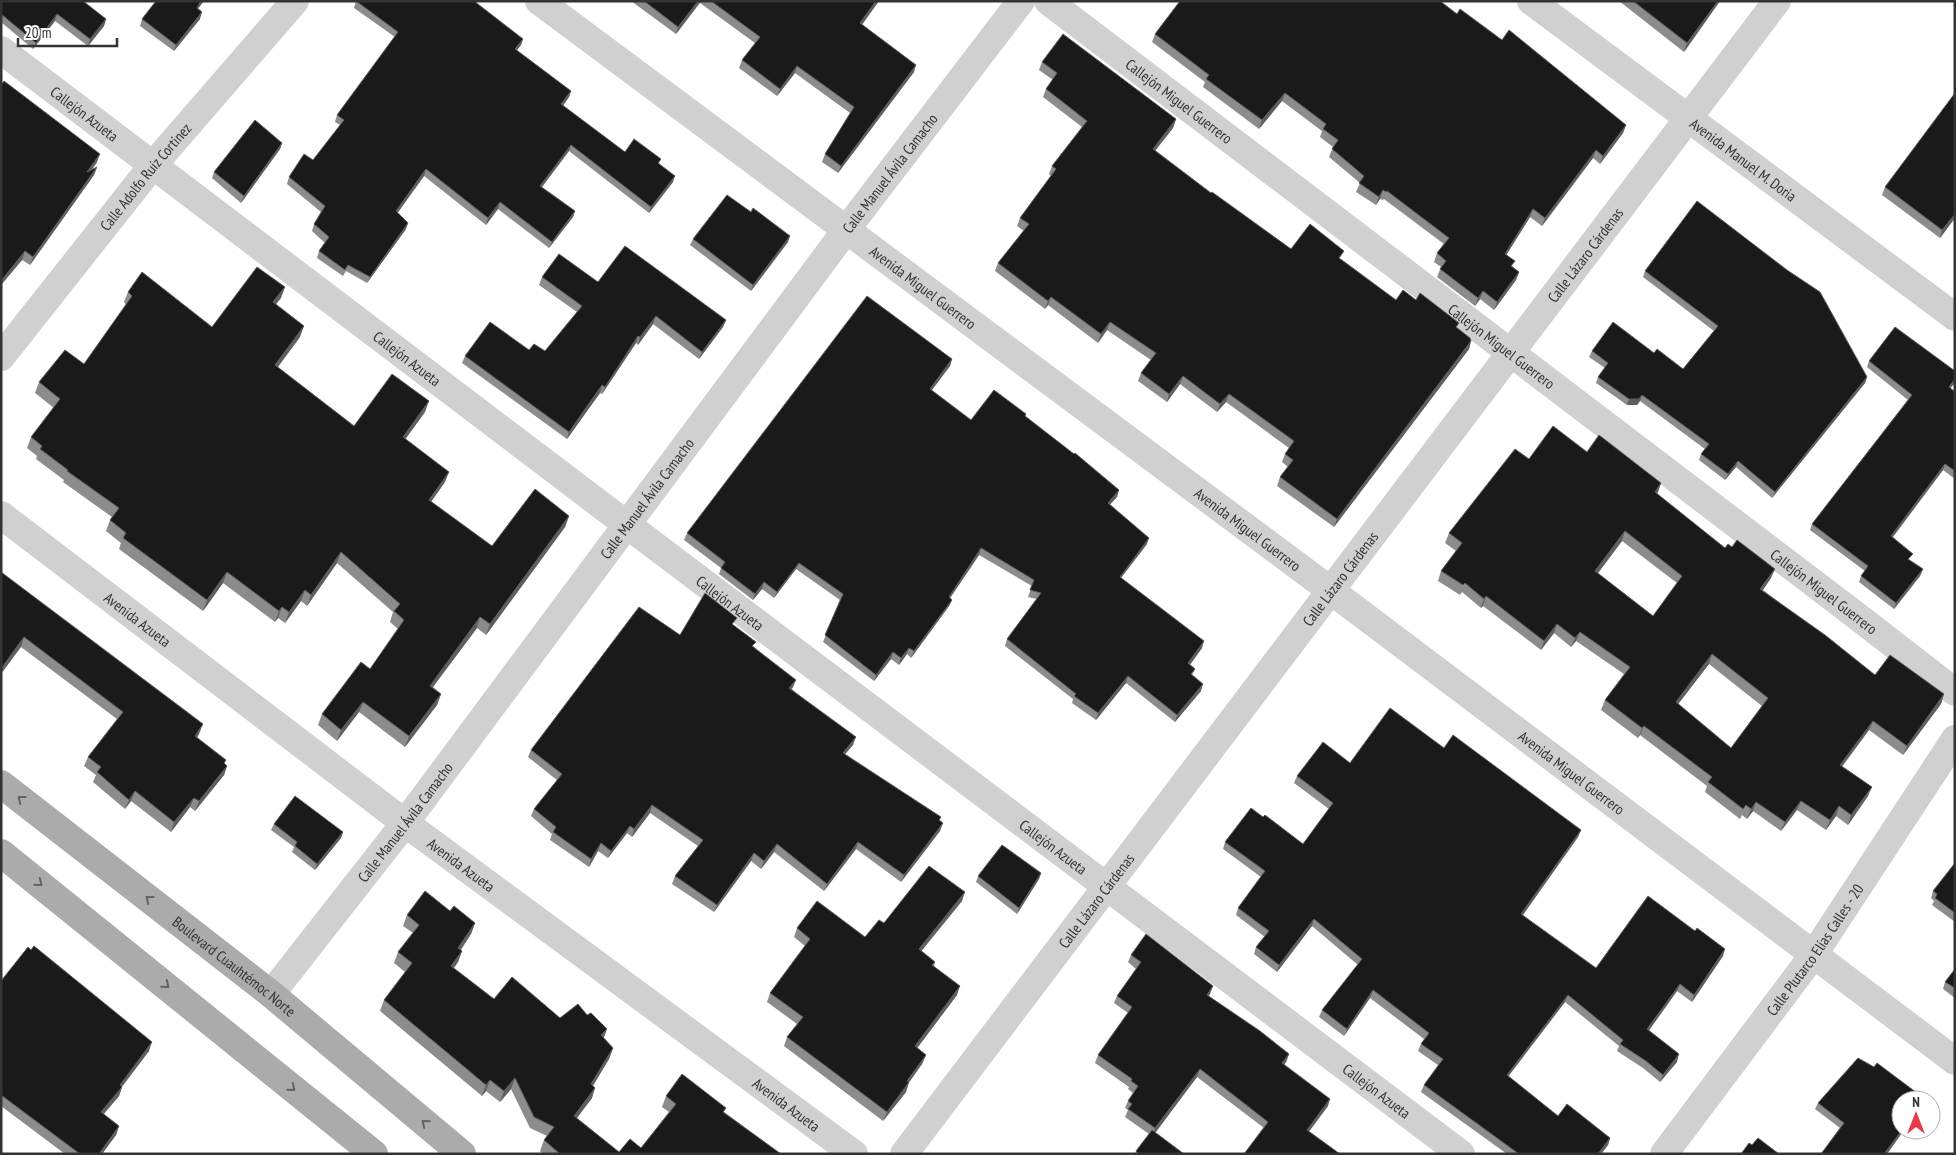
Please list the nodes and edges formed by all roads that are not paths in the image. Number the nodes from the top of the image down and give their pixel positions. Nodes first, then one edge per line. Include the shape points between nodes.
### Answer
1 (295, 1) edge
2 (538, 1) edge
3 (1021, 1) edge
4 (1048, 1) edge
5 (1531, 1) edge
6 (1776, 1) edge
7 (1, 50) edge
8 (1687, 119) junction
9 (153, 165) junction
10 (846, 230) junction
11 (1955, 317) edge
12 (1510, 352) junction
13 (1, 357) edge
14 (1, 515) edge
15 (626, 524) junction
16 (1330, 590) junction
17 (1955, 692) edge
18 (1955, 739) edge
19 (1, 784) edge
20 (405, 823) junction
21 (1, 853) edge
22 (1106, 887) junction
23 (1814, 954) junction
24 (271, 994) junction
25 (1955, 1060) edge
26 (374, 1154) edge
27 (462, 1154) edge
28 (854, 1154) edge
29 (904, 1154) edge
30 (1461, 1154) edge
31 (1664, 1154) edge

1 - 9 street, Calle Adolfo Ruíz Cortinez
2 - 10 street, Avenida Miguel Guerrero
3 - 10 street, Calle Manuel Ávila Camacho
4 - 12 street, Callejón Miguel Guerrero
5 - 8 street, Avenida Manuel M. Doria
6 - 8 street, Calle Lázaro Cárdenas
7 - 9 street, Callejón Azueta
8 - 11 street, Avenida Manuel M. Doria
8 - 12 street, Calle Lázaro Cárdenas
9 - 13 street, Calle Adolfo Ruíz Cortinez
9 - 15 street, Callejón Azueta
10 - 15 street, Calle Manuel Ávila Camacho
10 - 16 street, Avenida Miguel Guerrero
12 - 16 street, Calle Lázaro Cárdenas
12 - 17 street, Callejón Miguel Guerrero
14 - 20 street, Avenida Azueta
15 - 20 street, Calle Manuel Ávila Camacho
15 - 22 street, Callejón Azueta
16 - 22 street, Calle Lázaro Cárdenas
16 - 23 street, Avenida Miguel Guerrero
18 - 23 street, Calle Plutarco Elías Calles - 20
24 -> 19 main road, Boulevard Cuauhtémoc Norte
20 - 24 street, Calle Manuel Ávila Camacho
20 - 28 street, Avenida Azueta
21 -> 26 main road
22 - 29 street, Calle Lázaro Cárdenas
22 - 30 street, Callejón Azueta
23 - 25 street, Avenida Miguel Guerrero
23 - 31 street, Calle Plutarco Elías Calles - 20
27 -> 24 main road, Boulevard Cuauhtémoc Norte

